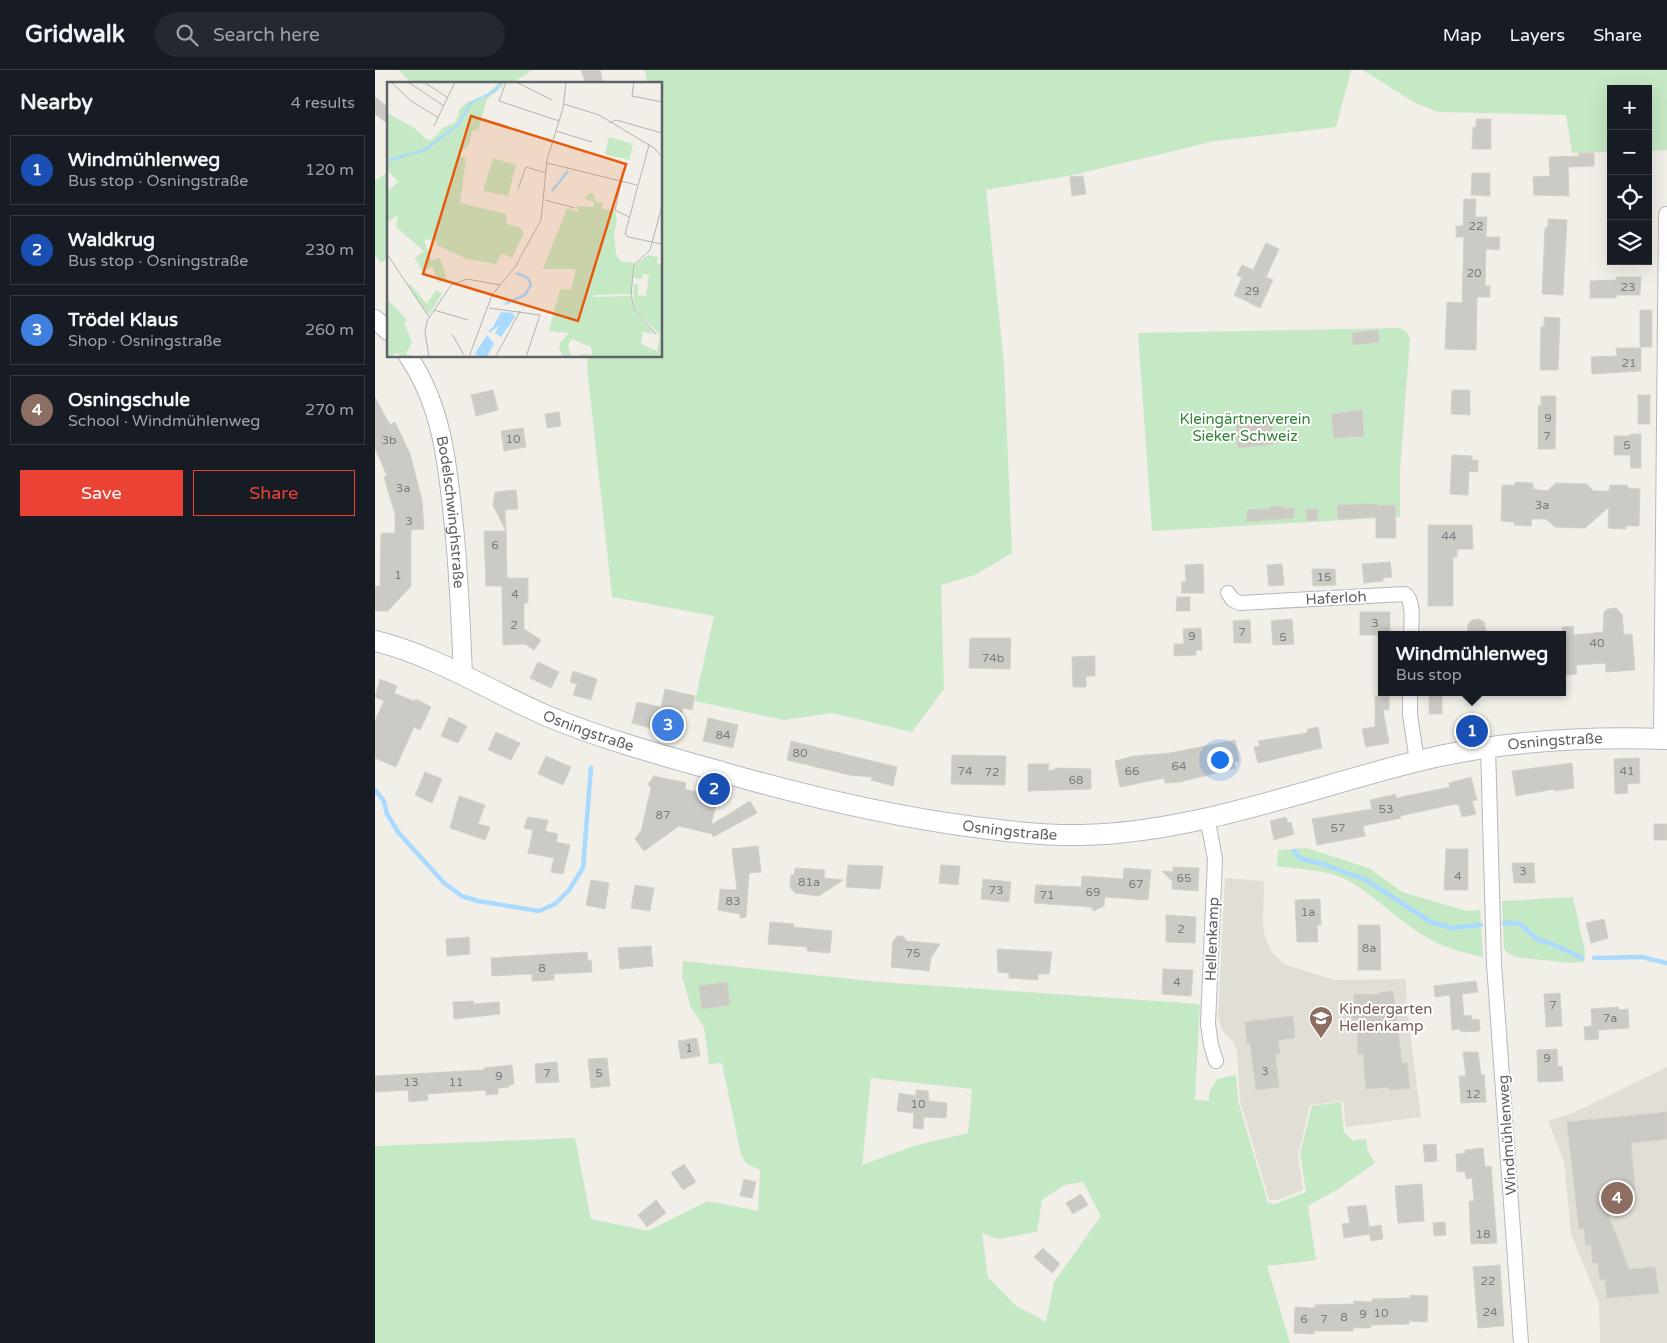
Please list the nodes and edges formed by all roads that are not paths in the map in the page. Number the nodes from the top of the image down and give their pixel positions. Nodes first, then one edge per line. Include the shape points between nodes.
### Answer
1 (1667, 214) edge
2 (375, 319) edge
3 (387, 330) edge
4 (410, 358) edge
5 (1228, 593) dead end
6 (1411, 631) edge
7 (375, 641) edge
8 (463, 675) junction
9 (1410, 696) edge
10 (1664, 739) edge
11 (1488, 747) junction
12 (1417, 761) junction
13 (1207, 817) junction
14 (1216, 1061) dead end
15 (1521, 1343) edge

1 - 10 street
2 - 3 street
4 - 8 street, Bodelschwinghstraße via 431,396 441,435 456,551
5 - 6 street, Haferloh via 1240,603 1405,594 1411,604
7 - 8 main road, Osningstraße via 420,654
8 - 13 main road, Osningstraße via 546,716 612,741 807,796 887,814 1016,832 1081,835 1125,832
9 - 12 street via 1412,738
10 - 11 main road, Osningstraße via 1593,739
11 - 12 main road, Osningstraße
11 - 15 street, Windmühlenweg via 1493,946
12 - 13 main road, Osningstraße
13 - 14 street, Hellenkamp via 1215,858 1208,1024

